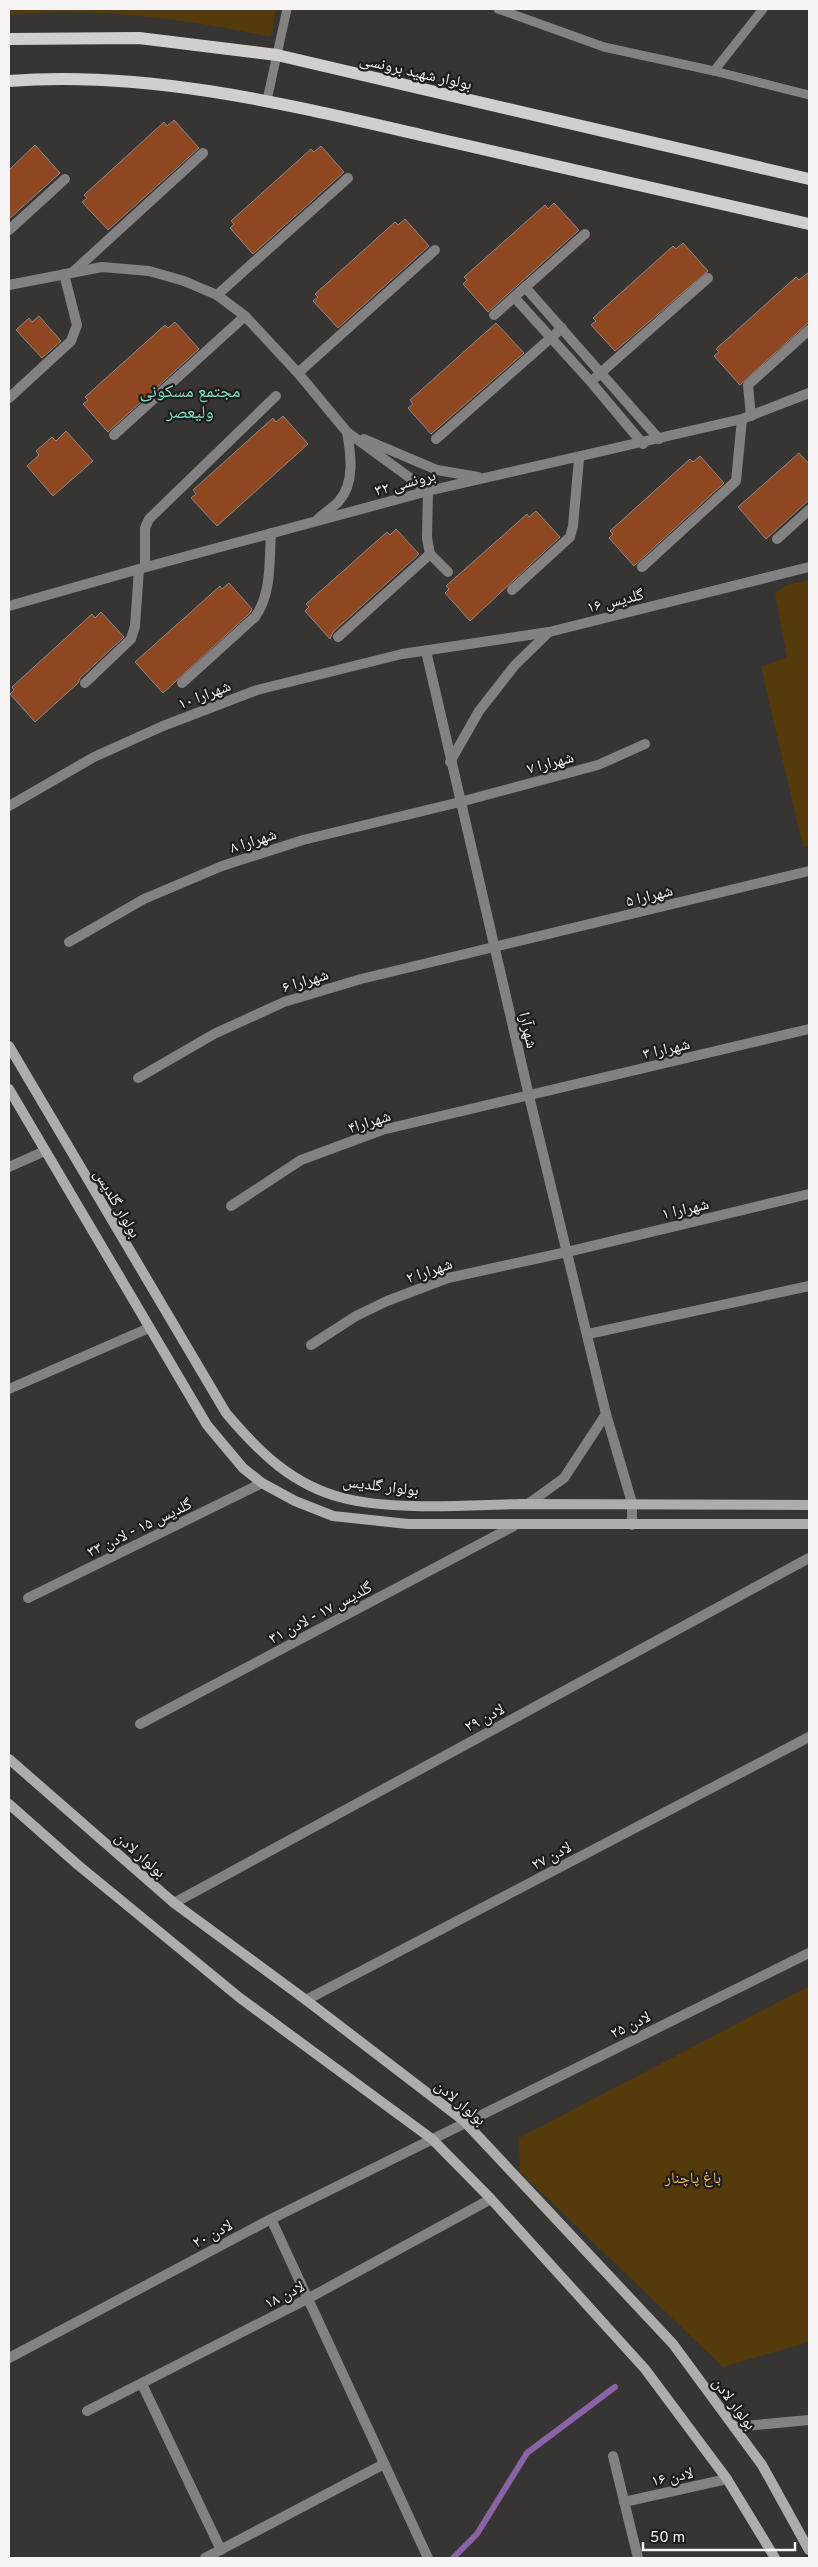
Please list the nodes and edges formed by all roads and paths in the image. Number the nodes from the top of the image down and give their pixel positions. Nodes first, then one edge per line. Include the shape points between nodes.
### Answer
1 (287, 9) edge
2 (498, 9) edge
3 (763, 9) edge
4 (9, 39) edge
5 (277, 55) junction
6 (714, 71) junction
7 (9, 81) edge
8 (809, 95) edge
9 (267, 100) junction
10 (203, 153) dead end
11 (348, 178) dead end
12 (65, 179) dead end
13 (809, 179) edge
14 (809, 224) edge
15 (9, 230) edge
16 (585, 234) dead end
17 (435, 250) dead end
18 (68, 274) junction
19 (708, 278) dead end
20 (9, 285) edge
21 (526, 287) junction
22 (217, 295) junction
23 (514, 297) junction
24 (494, 315) dead end
25 (245, 316) junction
26 (562, 328) junction
27 (809, 330) edge
28 (550, 339) junction
29 (298, 373) junction
30 (601, 373) junction
31 (591, 382) junction
32 (809, 392) edge
33 (276, 396) dead end
34 (9, 398) edge
35 (746, 418) junction
36 (347, 432) junction
37 (114, 435) dead end
38 (436, 439) dead end
39 (659, 439) junction
40 (643, 444) junction
41 (579, 459) junction
42 (483, 478) junction
43 (428, 491) junction
44 (809, 510) edge
45 (315, 521) junction
46 (271, 533) junction
47 (777, 539) dead end
48 (430, 554) junction
49 (642, 567) dead end
50 (809, 567) edge
51 (142, 568) junction
52 (448, 572) dead end
53 (512, 590) dead end
54 (9, 606) edge
55 (550, 632) junction
56 (338, 637) dead end
57 (426, 652) junction
58 (85, 683) dead end
59 (182, 683) dead end
60 (645, 744) dead end
61 (450, 762) junction
62 (460, 802) junction
63 (9, 806) edge
64 (809, 871) edge
65 (69, 942) dead end
66 (495, 948) junction
67 (809, 1029) edge
68 (9, 1046) edge
69 (138, 1078) dead end
70 (9, 1089) edge
71 (529, 1096) junction
72 (45, 1151) junction
73 (9, 1167) edge
74 (809, 1194) edge
75 (231, 1206) dead end
76 (567, 1252) junction
77 (809, 1286) edge
78 (149, 1328) junction
79 (588, 1334) junction
80 (311, 1345) dead end
81 (9, 1389) edge
82 (606, 1414) junction
83 (262, 1483) junction
84 (632, 1503) junction
85 (528, 1504) junction
86 (809, 1505) edge
87 (809, 1524) edge
88 (632, 1525) junction
89 (514, 1526) junction
90 (809, 1558) edge
91 (28, 1598) dead end
92 (140, 1724) dead end
93 (809, 1737) edge
94 (9, 1759) edge
95 (9, 1804) edge
96 (174, 1903) junction
97 (809, 1953) edge
98 (306, 2000) junction
99 (464, 2122) junction
100 (432, 2139) junction
101 (491, 2199) junction
102 (271, 2219) junction
103 (309, 2298) junction
104 (9, 2358) edge
105 (142, 2384) junction
106 (88, 2412) dead end
107 (809, 2420) edge
108 (734, 2427) junction
109 (612, 2456) dead end
110 (384, 2464) junction
111 (727, 2479) junction
112 (624, 2502) junction
113 (221, 2550) junction
114 (809, 2550) edge
115 (205, 2558) edge
116 (428, 2558) edge
117 (638, 2558) edge
118 (774, 2558) edge

1 - 5 lane
2 - 6 lane via 604,47
3 - 6 lane
4 - 5 main road, بولوار شهید برونسی via 139,38
5 - 9 lane
5 - 13 main road, بولوار شهید برونسی
6 - 8 lane
7 - 9 main road via 136,83
9 - 14 main road
10 - 18 street
11 - 22 street
12 - 15 street
16 - 21 street
17 - 29 street
18 - 20 street
18 - 22 street via 102,267 149,271
18 - 34 street via 77,325 75,334
19 - 30 street
21 - 23 street
21 - 26 street
22 - 25 street
23 - 24 street
23 - 28 street
25 - 29 street
25 - 37 street
26 - 28 street
26 - 30 street
27 - 35 street via 748,385
28 - 31 street
28 - 38 street
29 - 36 street
30 - 31 street
30 - 39 street
31 - 40 street
32 - 35 street, برونسی ۳۲
33 - 51 street via 149,518 145,528
35 - 39 street, برونسی ۳۲
35 - 49 street via 736,481
36 - 42 street via 437,470
36 - 43 street
36 - 45 street via 351,455 349,479 340,500
39 - 40 street, برونسی ۳۲
40 - 41 street, برونسی ۳۲
41 - 42 street, برونسی ۳۲
41 - 53 street via 574,526 570,537
42 - 43 street, برونسی ۳۲
43 - 45 street, برونسی ۳۲
43 - 48 street
44 - 47 street
45 - 46 street, برونسی ۳۲
46 - 51 street, برونسی ۳۲
46 - 59 street via 264,605
48 - 52 street
48 - 56 street
50 - 55 street, گلدیس ۱۶
51 - 54 street, برونسی ۳۲
51 - 58 street via 131,639
55 - 57 street, گلدیس ۱۶
55 - 61 street via 515,664 485,703
57 - 61 street, شهرآرا
57 - 63 street, شهرارا ۱۰ via 402,654 257,690 94,757
60 - 62 street, شهرارا ۷ via 598,765
61 - 62 street, شهرآرا
62 - 65 street, شهرارا ۸ via 303,840 222,866 144,899
62 - 66 street, شهرآرا
64 - 66 street, شهرارا ۵
66 - 69 street, شهرارا ۶ via 361,979 284,1002 214,1034
66 - 71 street, شهرآرا
67 - 71 street, شهرارا ۳
68 - 85 main road, بولوار گلدیس via 226,1413 256,1448 308,1485 344,1498 403,1505
70 - 72 main road
71 - 75 street, شهرارا۴ via 382,1130 310,1156
71 - 76 street, شهرآرا
72 - 73 street
72 - 78 main road
74 - 76 street, شهرارا ۱
76 - 79 street, شهرآرا
76 - 80 street, شهرارا ۲ via 448,1278 364,1312
77 - 79 street
78 - 81 street
78 - 83 main road via 207,1425 243,1468
79 - 82 street, شهرآرا
82 - 84 street, شهرآرا
82 - 85 street via 564,1478
83 - 89 main road via 333,1516 408,1524
83 - 91 street, گلدیس ۱۵ - لادن ۳۳
84 - 85 main road, بولوار گلدیس
84 - 86 main road, بولوار گلدیس
84 - 88 street, شهرآرا
87 - 88 main road
88 - 89 main road
89 - 92 street, گلدیس ۱۷ - لادن ۳۱
90 - 96 street, لادن ۲۹
93 - 98 street, لادن ۲۷
94 - 96 main road, بولوار لادن
95 - 100 main road via 78,1866 240,1998
96 - 98 main road, بولوار لادن
97 - 99 street, لادن ۲۵
98 - 99 main road, بولوار لادن
99 - 100 street, لادن ۲۵
99 - 108 main road, بولوار لادن via 672,2344
100 - 101 main road
100 - 102 street, لادن ۲۰
101 - 103 street, لادن ۱۸
101 - 111 main road via 645,2370
102 - 103 street
102 - 104 street, لادن ۲۰
103 - 105 street, لادن ۱۸
103 - 110 street
105 - 106 street, لادن ۱۸
105 - 113 street
107 - 108 street
108 - 114 main road, بولوار لادن via 762,2465
109 - 112 street
110 - 113 street
110 - 116 street
111 - 112 street, لادن ۱۶
111 - 118 main road
112 - 117 street
113 - 115 street

